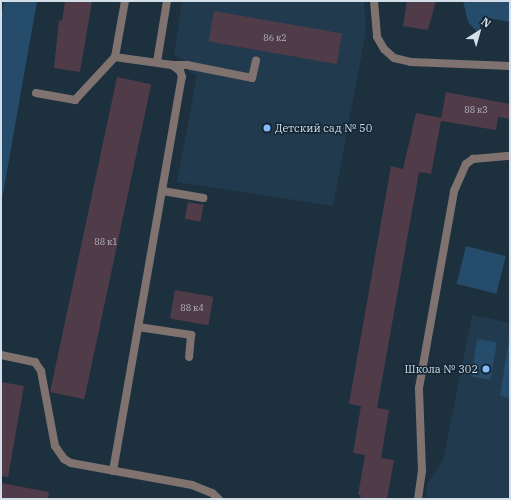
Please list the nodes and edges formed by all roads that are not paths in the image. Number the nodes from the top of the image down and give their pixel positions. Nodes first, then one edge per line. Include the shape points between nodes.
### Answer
1 (125, 1) edge
2 (167, 1) edge
3 (374, 1) edge
4 (115, 56) junction
5 (256, 60) dead end
6 (157, 62) junction
7 (172, 65) junction
8 (510, 66) edge
9 (36, 93) dead end
10 (510, 156) edge
11 (163, 191) junction
12 (203, 198) dead end
13 (138, 327) junction
14 (1, 355) edge
15 (188, 357) dead end
16 (113, 471) junction
17 (219, 499) edge
18 (418, 499) edge

1 - 4 lane
2 - 6 lane
3 - 8 lane via 377,37 384,49 394,58 411,62
4 - 6 lane
4 - 9 lane via 75,100
5 - 7 lane via 252,78 187,65
6 - 7 lane
7 - 11 lane via 180,71 182,77
10 - 18 lane via 474,160 466,164 454,191 419,388 422,471
11 - 12 lane
11 - 13 lane
13 - 15 lane via 191,336
13 - 16 lane
14 - 16 lane via 35,362 42,371 58,453 71,463
16 - 17 lane via 192,485 212,493

